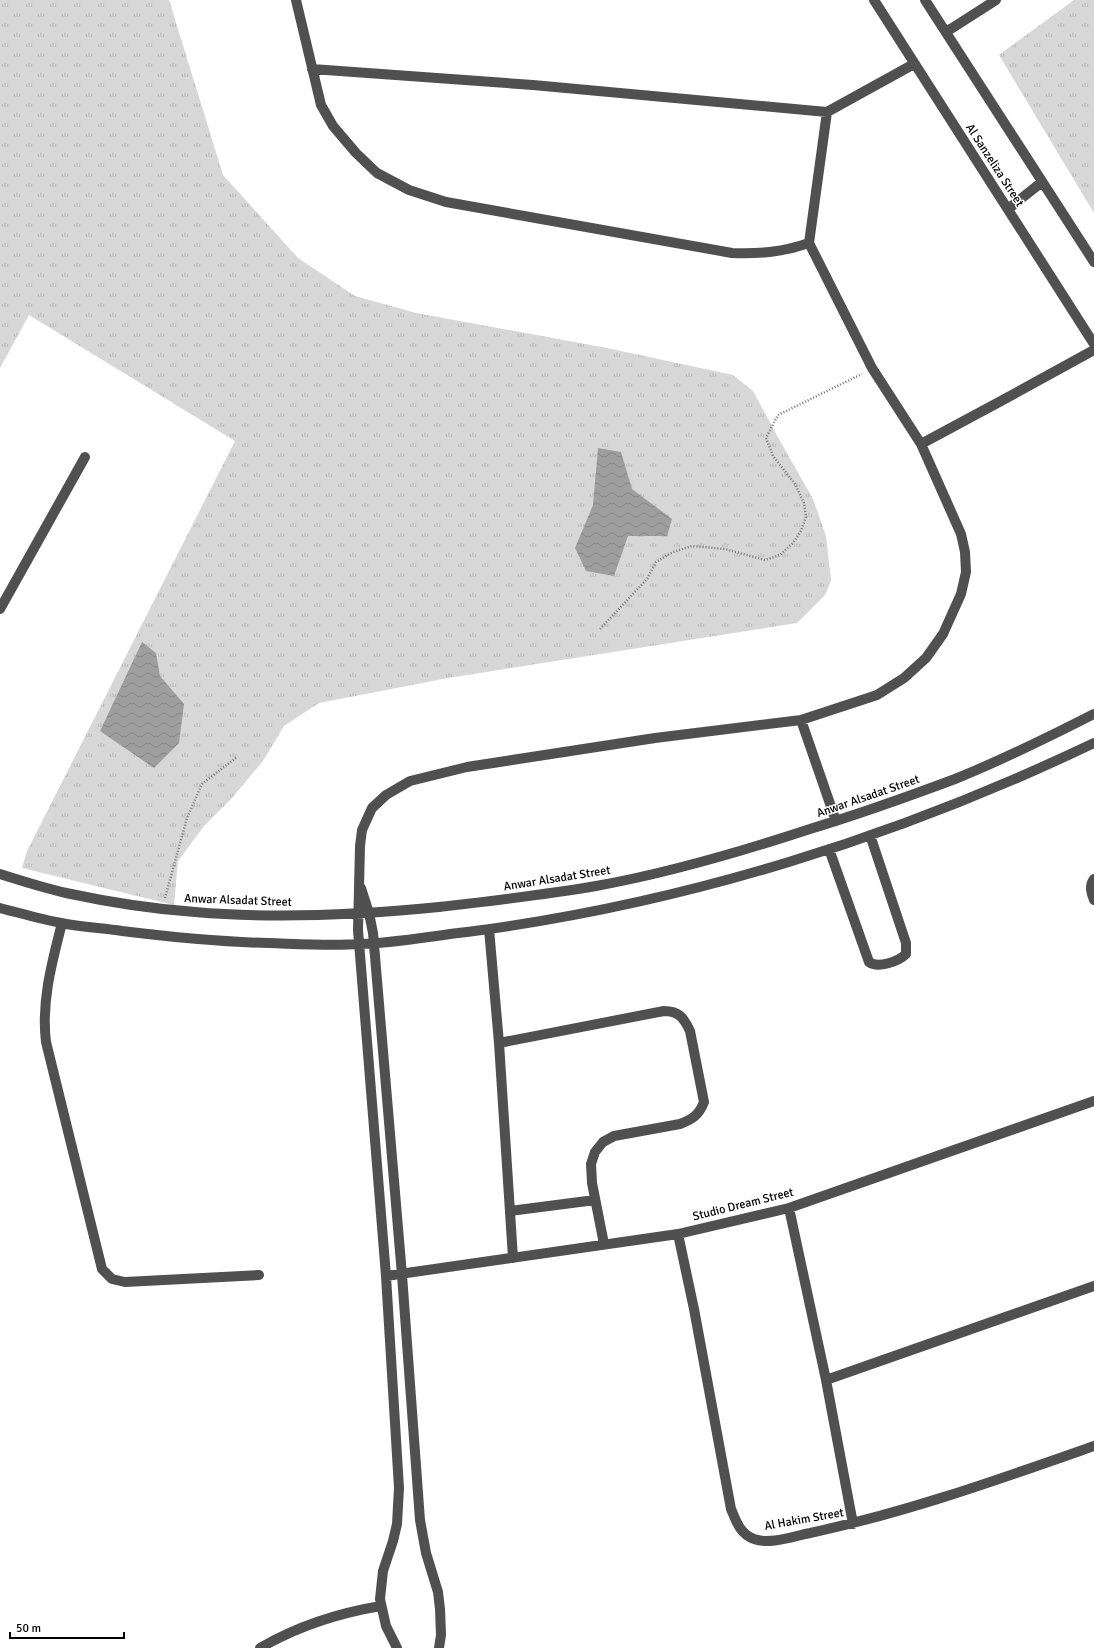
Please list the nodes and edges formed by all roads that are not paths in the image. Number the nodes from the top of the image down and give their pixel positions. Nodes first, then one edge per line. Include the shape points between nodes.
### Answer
1 (296, 0) edge
2 (874, 0) edge
3 (925, 0) edge
4 (996, 0) edge
5 (946, 32) junction
6 (914, 64) junction
7 (312, 70) junction
8 (826, 112) junction
9 (1042, 182) junction
10 (1008, 209) junction
11 (809, 243) junction
12 (1094, 262) edge
13 (1094, 344) edge
14 (1094, 350) edge
15 (921, 444) junction
16 (84, 457) dead end
17 (0, 609) edge
18 (1094, 714) edge
19 (802, 720) junction
20 (1094, 743) edge
21 (836, 821) junction
22 (870, 835) junction
23 (829, 849) junction
24 (0, 874) edge
25 (1094, 879) edge
26 (359, 886) junction
27 (1094, 900) edge
28 (0, 908) edge
29 (358, 913) junction
30 (369, 913) junction
31 (62, 923) junction
32 (489, 929) junction
33 (374, 943) junction
34 (359, 944) junction
35 (499, 1043) junction
36 (1094, 1101) edge
37 (595, 1200) junction
38 (789, 1208) junction
39 (510, 1210) junction
40 (678, 1234) junction
41 (604, 1244) junction
42 (513, 1258) junction
43 (258, 1275) dead end
44 (402, 1275) junction
45 (386, 1276) junction
46 (1094, 1286) edge
47 (826, 1380) junction
48 (1094, 1446) edge
49 (853, 1524) junction
50 (381, 1606) junction
51 (260, 1648) edge
52 (397, 1648) edge
53 (439, 1648) edge

1 - 7 street
2 - 6 street, Al Sanzeliza Street
3 - 5 street
4 - 5 street
5 - 9 street
6 - 8 street
6 - 10 street, Al Sanzeliza Street
7 - 8 street via 533,84
7 - 11 street via 321,105 334,126 377,173 409,190 446,202 732,253 781,251
8 - 11 street
9 - 10 street
9 - 12 street
10 - 13 street, Al Sanzeliza Street
11 - 15 street via 872,368
14 - 15 street
15 - 19 street via 961,534 966,572 961,594 942,634 926,658 904,678 877,695
16 - 17 street
18 - 21 street, Anwar Alsadat Street via 956,778
19 - 21 street
19 - 26 street via 654,738 516,759 467,767 410,781 386,795 372,808 361,836
20 - 22 street via 938,811
21 - 30 street, Anwar Alsadat Street via 706,861 598,886 497,901
22 - 23 street
22 - 23 street via 906,943 906,954 897,960 876,965 869,962
23 - 32 street via 701,887 552,920
24 - 29 street, Anwar Alsadat Street via 94,899 193,912 245,915
25 - 27 street via 1090,890
26 - 29 street
26 - 30 street
28 - 31 street
29 - 30 street, Anwar Alsadat Street
29 - 34 street
30 - 33 street
31 - 34 street via 205,940
31 - 43 street via 45,1005 46,1042 102,1269 112,1279 125,1282
32 - 33 street
32 - 35 street
33 - 34 street
33 - 44 street
34 - 45 street
35 - 37 street via 671,1011 685,1020 690,1031 704,1102 700,1112 680,1124 614,1136 604,1142 595,1152 591,1164
35 - 39 street
36 - 38 street, Studio Dream Street
37 - 39 street
37 - 41 street
38 - 40 street, Studio Dream Street
38 - 47 street
39 - 42 street
40 - 41 street, Studio Dream Street
40 - 49 street, Al Hakim Street via 731,1509 739,1529 754,1539 767,1540
41 - 42 street, Studio Dream Street
42 - 44 street, Studio Dream Street
44 - 45 street, Studio Dream Street
44 - 53 street via 420,1520 426,1553 438,1592 441,1622
45 - 50 street via 399,1488 393,1541 383,1571
46 - 47 street
47 - 49 street
48 - 49 street, Al Hakim Street via 962,1492
50 - 51 street via 315,1622
50 - 52 street via 386,1626

